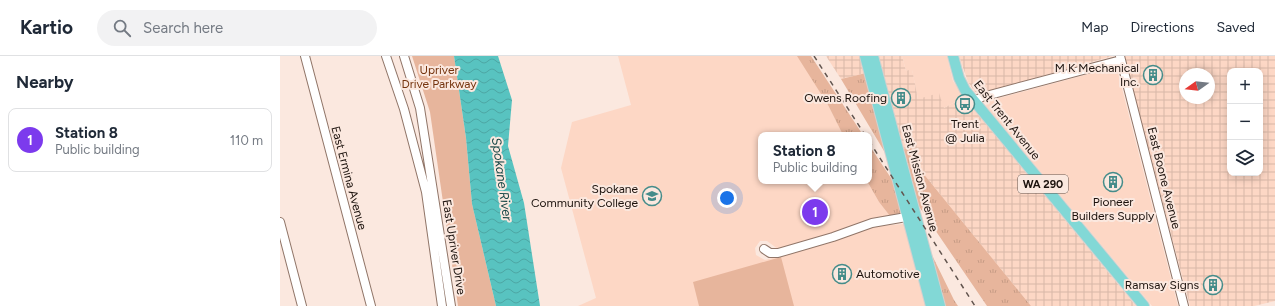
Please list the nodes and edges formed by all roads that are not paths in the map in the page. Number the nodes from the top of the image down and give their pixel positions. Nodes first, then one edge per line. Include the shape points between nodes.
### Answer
1 (305, 56) edge
2 (386, 56) edge
3 (404, 56) edge
4 (865, 56) edge
5 (873, 56) edge
6 (953, 56) edge
7 (1120, 58) edge
8 (974, 101) junction
9 (429, 192) junction
10 (912, 216) junction
11 (280, 222) edge
12 (764, 249) dead end
13 (302, 306) edge
14 (371, 306) edge
15 (442, 306) edge
16 (451, 306) edge
17 (931, 306) edge
18 (940, 306) edge
19 (1144, 306) edge
20 (1184, 306) edge

1 - 14 street, East Ermina Avenue
2 - 9 street, East Upriver Drive
3 - 9 street, East Upriver Drive via 420,108
4 - 10 main road, East Mission Avenue
5 - 10 main road, East Mission Avenue
6 - 8 main road, East Trent Avenue / WA 290 via 961,83
7 - 8 street
7 - 20 street, East Boone Avenue
8 - 19 main road, East Trent Avenue / WA 290
9 - 15 street, East Upriver Drive
9 - 16 street, East Upriver Drive
10 - 12 street via 872,223 778,253 770,253
10 - 17 main road, East Mission Avenue
10 - 18 main road, East Mission Avenue
11 - 13 street

